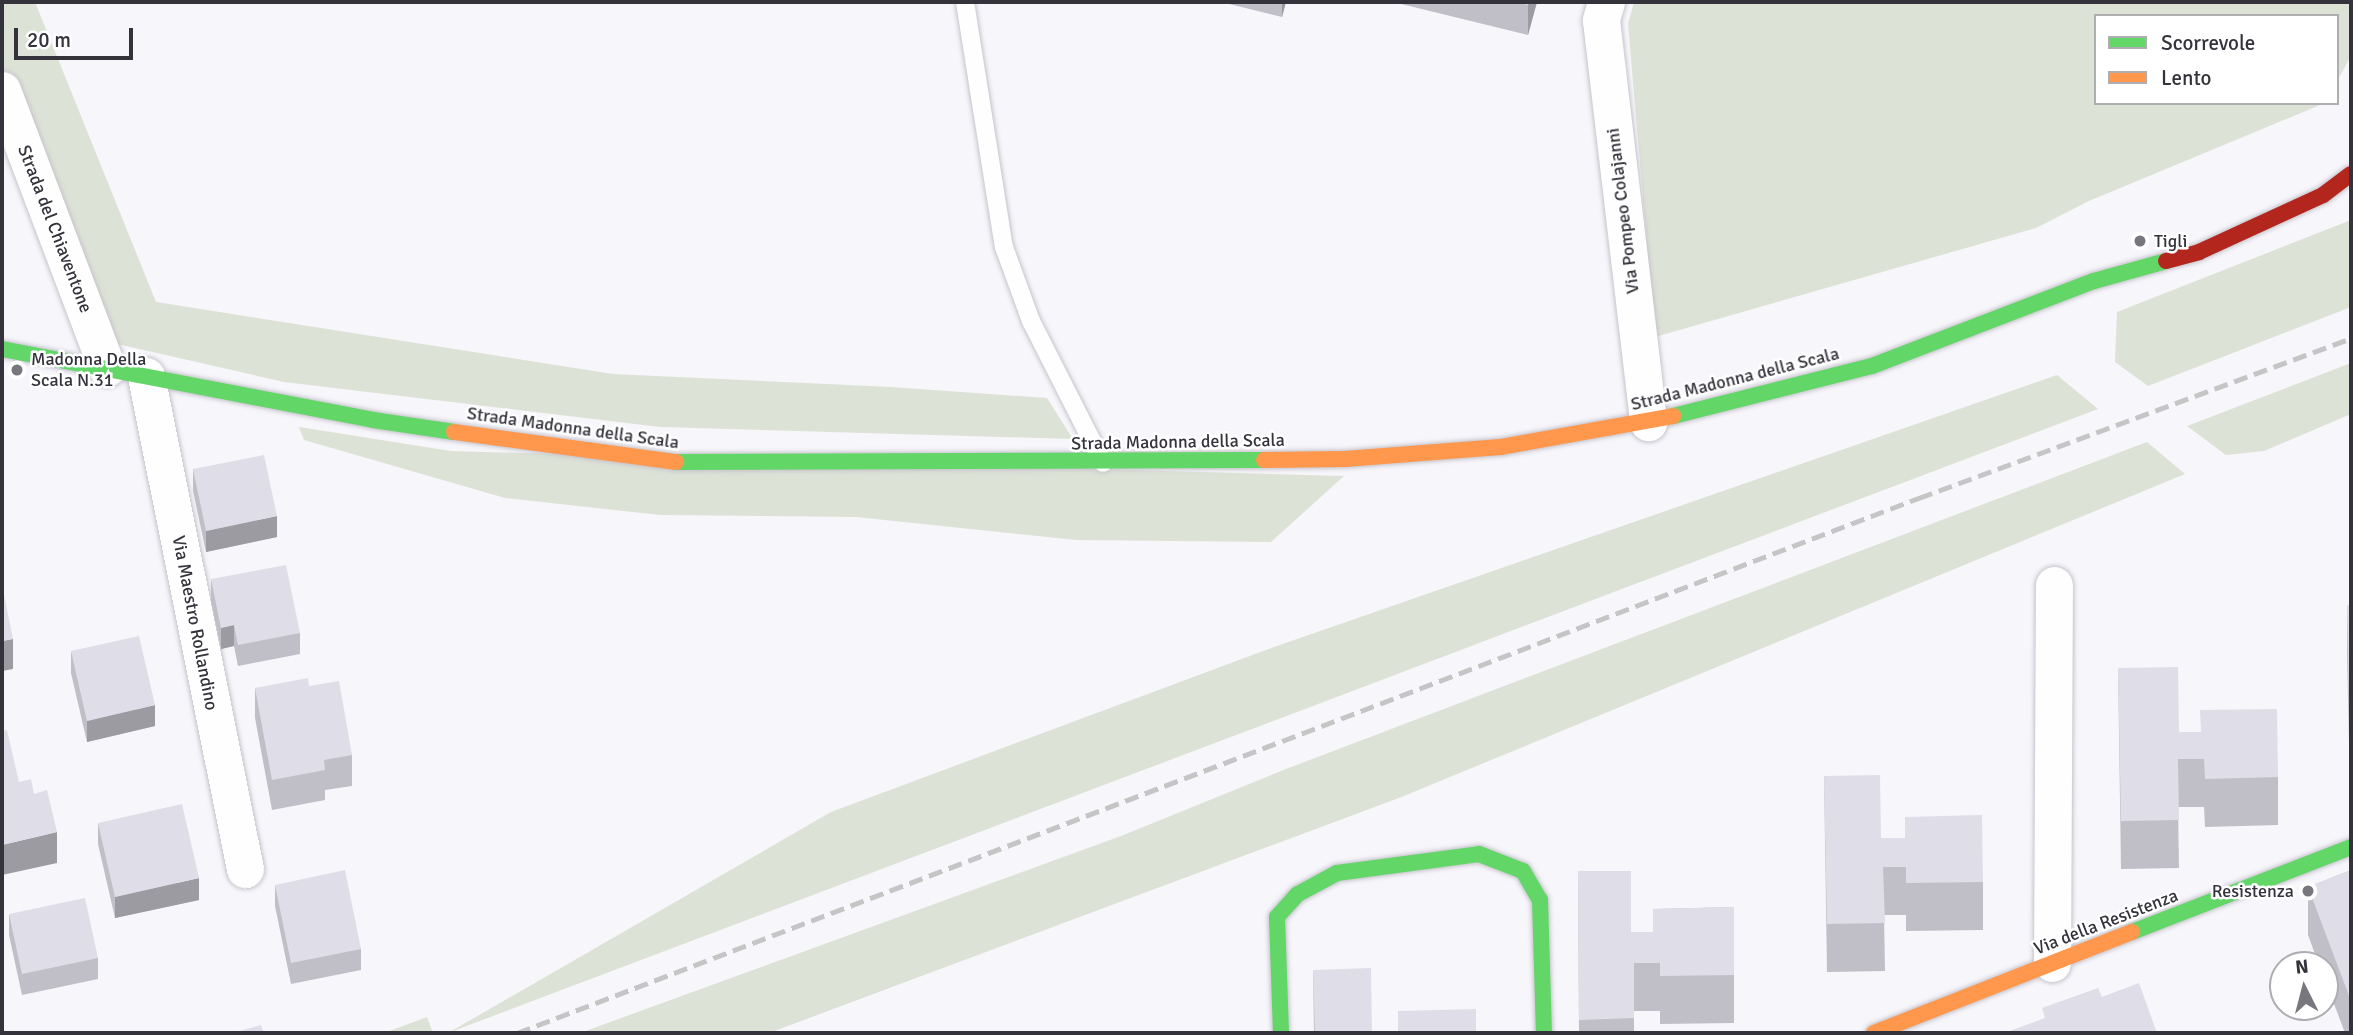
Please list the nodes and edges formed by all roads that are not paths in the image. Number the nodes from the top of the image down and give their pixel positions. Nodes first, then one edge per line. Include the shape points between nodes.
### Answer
1 (965, 2) edge
2 (1606, 2) edge
3 (2, 90) edge
4 (2351, 174) edge
5 (2323, 195) junction
6 (2351, 195) edge
7 (2, 349) edge
8 (107, 368) junction
9 (146, 376) junction
10 (1648, 422) junction
11 (1103, 463) junction
12 (2054, 585) dead end
13 (2351, 847) edge
14 (245, 869) dead end
15 (2052, 963) junction
16 (1281, 1033) edge
17 (1544, 1033) edge
18 (1874, 1033) edge

1 - 11 lane via 1004,247 1031,321
2 - 10 street, Via Pompeo Colajanni via 1601,20
3 - 8 street, Strada del Chiaventone
4 - 5 street
5 - 6 street
5 - 10 street, Strada Madonna della Scala via 2199,252 2094,281 1872,366
7 - 8 street, Strada Madonna della Scala
8 - 9 street, Strada Madonna della Scala
9 - 11 street, Strada Madonna della Scala via 373,420 658,462
9 - 14 street, Via Maestro Rollandino
10 - 11 street, Strada Madonna della Scala via 1501,447 1345,459
12 - 15 street
13 - 15 street, Via della Resistenza
15 - 18 street, Via della Resistenza
16 - 17 street via 1277,917 1298,894 1337,873 1479,854 1523,871 1540,900

